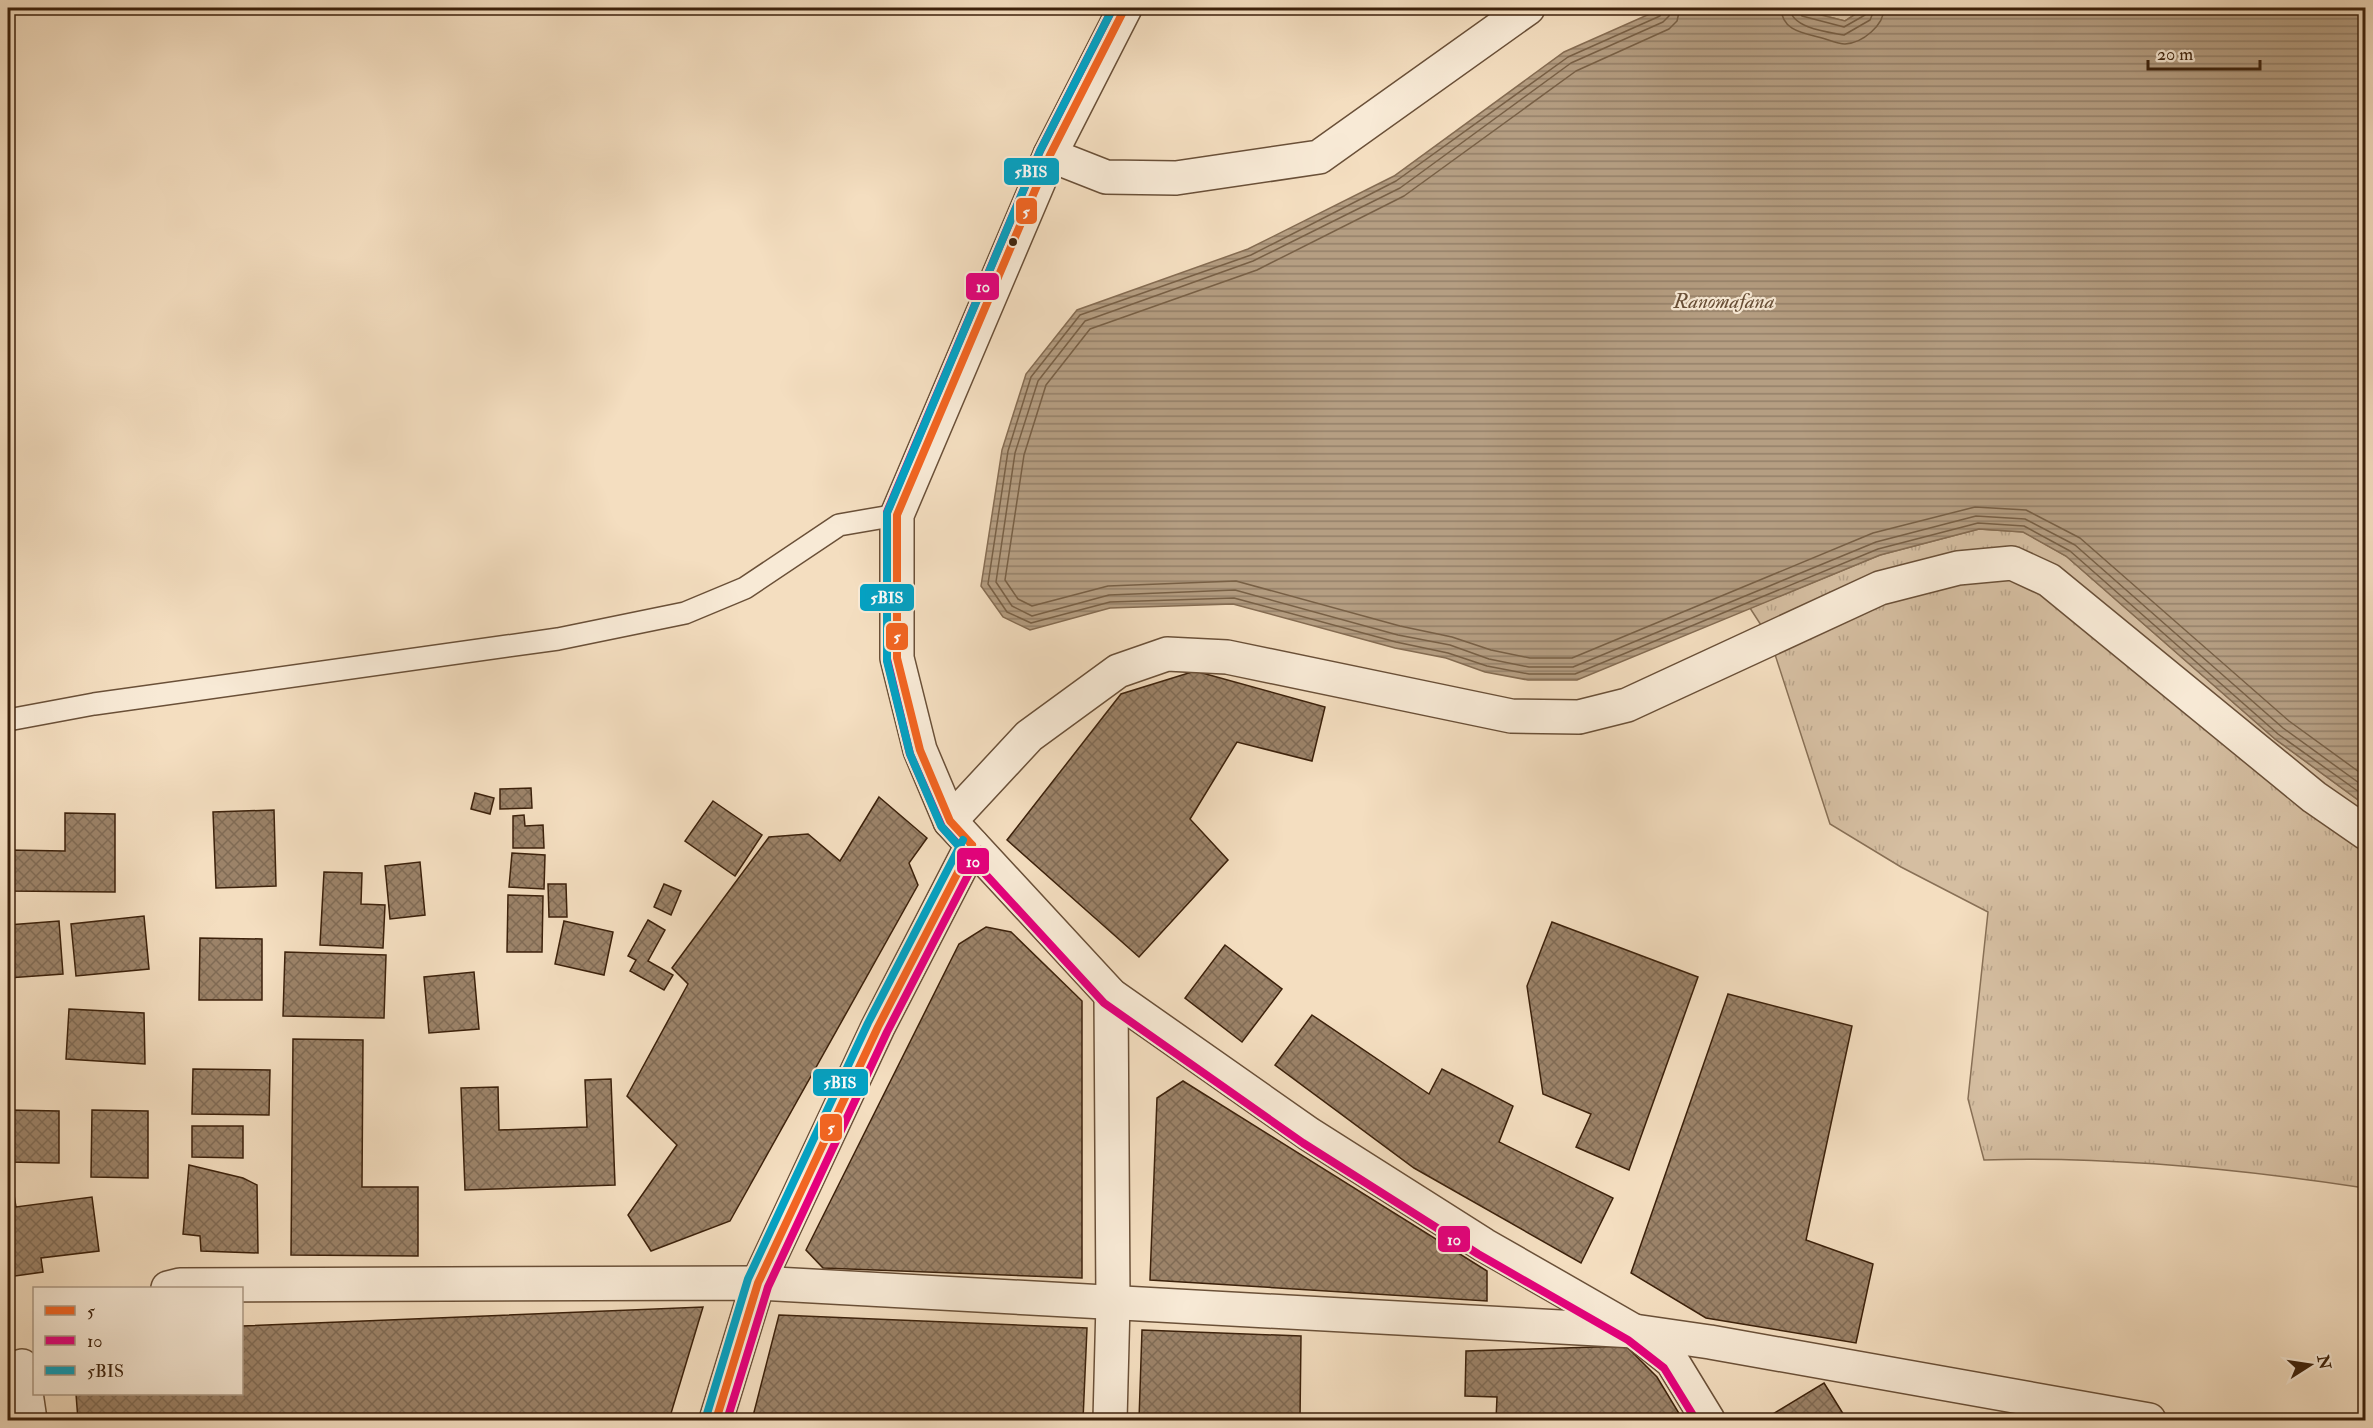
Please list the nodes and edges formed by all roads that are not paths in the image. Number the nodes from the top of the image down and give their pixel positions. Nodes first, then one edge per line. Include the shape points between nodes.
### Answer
1 (1125, 8) edge
2 (1528, 8) edge
3 (1050, 155) junction
4 (897, 515) junction
5 (8, 720) edge
6 (950, 821) junction
7 (2366, 833) edge
8 (972, 845) junction
9 (1111, 995) junction
10 (758, 1283) junction
11 (176, 1287) edge
12 (1113, 1303) junction
13 (1634, 1331) junction
14 (21, 1364) edge
15 (30, 1420) edge
16 (716, 1420) edge
17 (1110, 1420) edge
18 (1708, 1420) edge
19 (2149, 1420) edge

1 - 3 street
2 - 3 street via 1319,157 1164,178 1106,177
3 - 4 street
4 - 5 lane via 839,525 745,588 685,613 558,639 94,704
4 - 6 street via 897,658 920,750
6 - 7 street via 1029,736 1118,671 1167,654 1227,657 1511,716 1579,717 1627,705 1880,588 1958,568 2012,563 2049,580 2314,797
6 - 8 street
8 - 9 street
8 - 10 street via 878,1027
9 - 12 street
9 - 13 street via 1309,1134 1484,1245
10 - 11 street
10 - 12 street
10 - 16 street
12 - 13 street
12 - 17 street
13 - 18 street via 1672,1361
13 - 19 street
14 - 15 street

